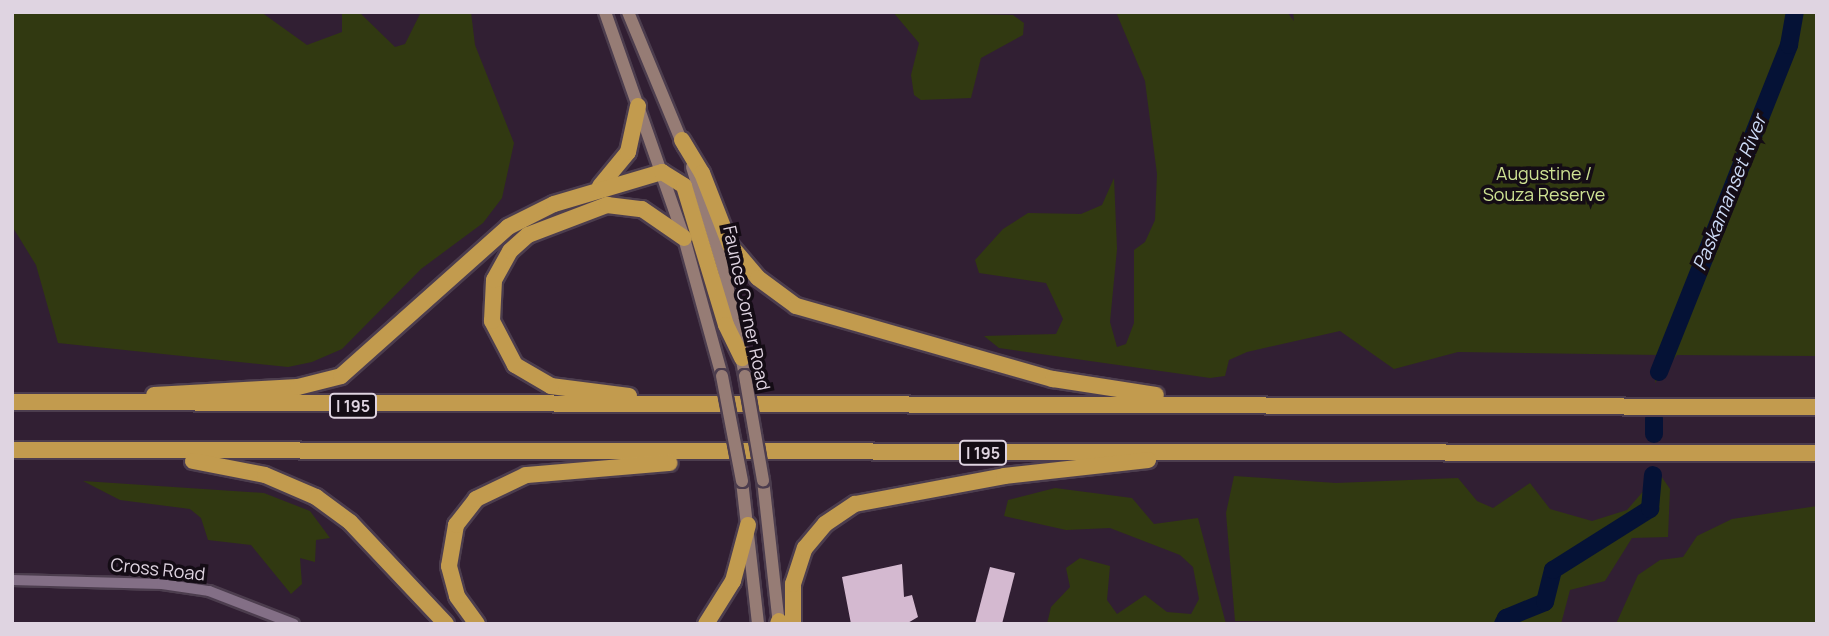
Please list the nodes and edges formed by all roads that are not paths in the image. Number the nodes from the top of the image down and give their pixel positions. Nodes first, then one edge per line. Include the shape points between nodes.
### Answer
1 (606, 12) edge
2 (628, 12) edge
3 (638, 106) junction
4 (682, 140) junction
5 (662, 172) junction
6 (597, 189) junction
7 (684, 237) junction
8 (742, 358) junction
9 (12, 402) edge
10 (79, 403) junction
11 (694, 404) junction
12 (1214, 404) junction
13 (1817, 407) edge
14 (12, 450) edge
15 (1199, 452) junction
16 (150, 453) junction
17 (1817, 453) edge
18 (722, 454) junction
19 (748, 525) junction
20 (12, 580) edge
21 (783, 623) edge
22 (293, 624) edge
23 (446, 624) edge
24 (477, 624) edge
25 (706, 624) edge
26 (758, 624) edge

1 - 3 main road
2 - 4 main road, Faunce Corner Road
3 - 5 main road
3 - 6 highway via 628,152
4 - 8 main road, Faunce Corner Road via 716,240
4 - 12 highway via 702,173 730,245 758,278 796,306 1053,379
5 - 6 highway
5 - 7 main road
5 - 8 highway via 677,176 684,186 726,326
6 - 10 highway via 508,227 362,362 331,380 298,387
7 - 11 highway via 655,215 626,205 558,221 528,236 503,260 494,279 490,311 508,357 541,383
7 - 19 main road, bridge via 722,376
8 - 21 main road, Faunce Corner Road, bridge
9 - 10 highway, I 195
10 - 11 highway, I 195
11 - 12 highway, I 195
12 - 13 highway, I 195
14 - 16 highway, I 195
15 - 17 highway, I 195
15 - 18 highway, I 195
15 - 21 highway via 1004,476 855,504 825,524 806,548
16 - 18 highway, I 195
16 - 23 highway via 265,475 316,497 357,529
18 - 24 highway via 526,475 486,492 461,516 449,556 457,596
19 - 25 highway via 733,581
19 - 26 main road
20 - 22 street, Cross Road via 162,584 253,605

